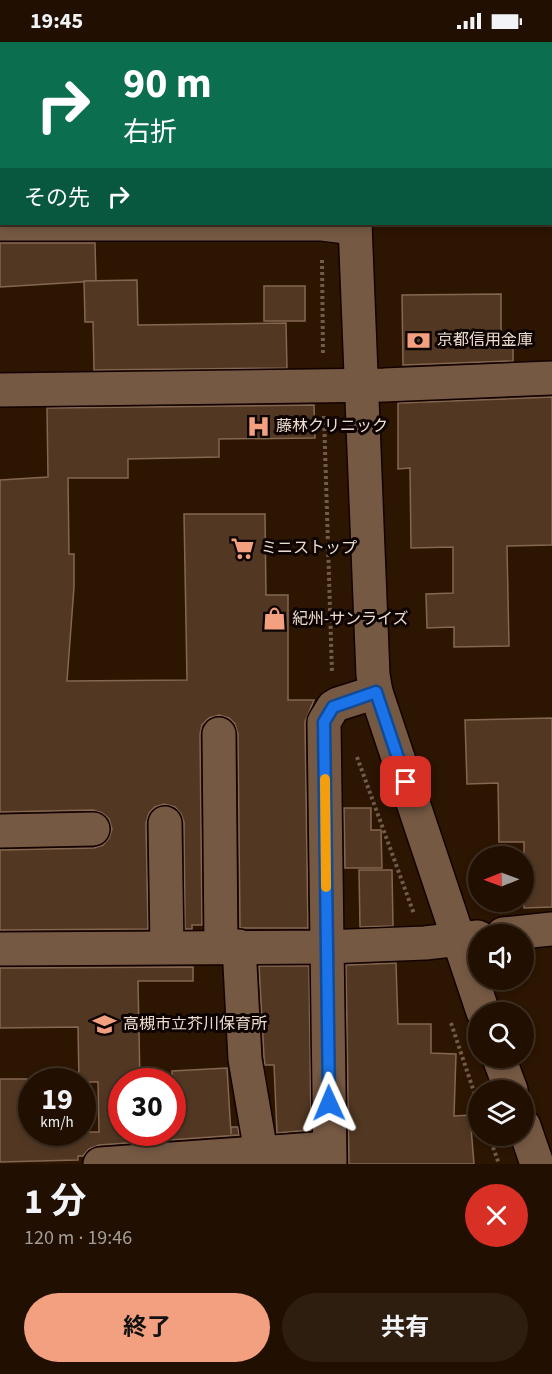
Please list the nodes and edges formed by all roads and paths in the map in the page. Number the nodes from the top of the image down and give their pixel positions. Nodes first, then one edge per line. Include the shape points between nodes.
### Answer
1 (338, 225) edge
2 (355, 226) edge
3 (552, 378) edge
4 (360, 385) junction
5 (0, 390) edge
6 (376, 692) junction
7 (219, 734) dead end
8 (165, 823) dead end
9 (93, 829) dead end
10 (0, 831) edge
11 (552, 929) edge
12 (534, 931) edge
13 (468, 938) edge
14 (230, 946) junction
15 (167, 947) junction
16 (326, 947) junction
17 (0, 949) edge
18 (493, 1146) edge
19 (531, 1146) edge
20 (330, 1156) edge
21 (263, 1158) edge
22 (100, 1164) edge
23 (499, 1164) edge
24 (537, 1164) edge

1 - 2 street
2 - 4 street
3 - 4 street
4 - 5 street
4 - 6 street via 370,655
6 - 13 street
6 - 16 street via 338,704 324,722
7 - 14 street
8 - 15 street
9 - 10 street
11 - 12 street
13 - 16 street
14 - 15 street
14 - 16 street
14 - 21 street
15 - 17 street
16 - 20 street
18 - 23 path
19 - 24 street
20 - 21 street
21 - 22 street

